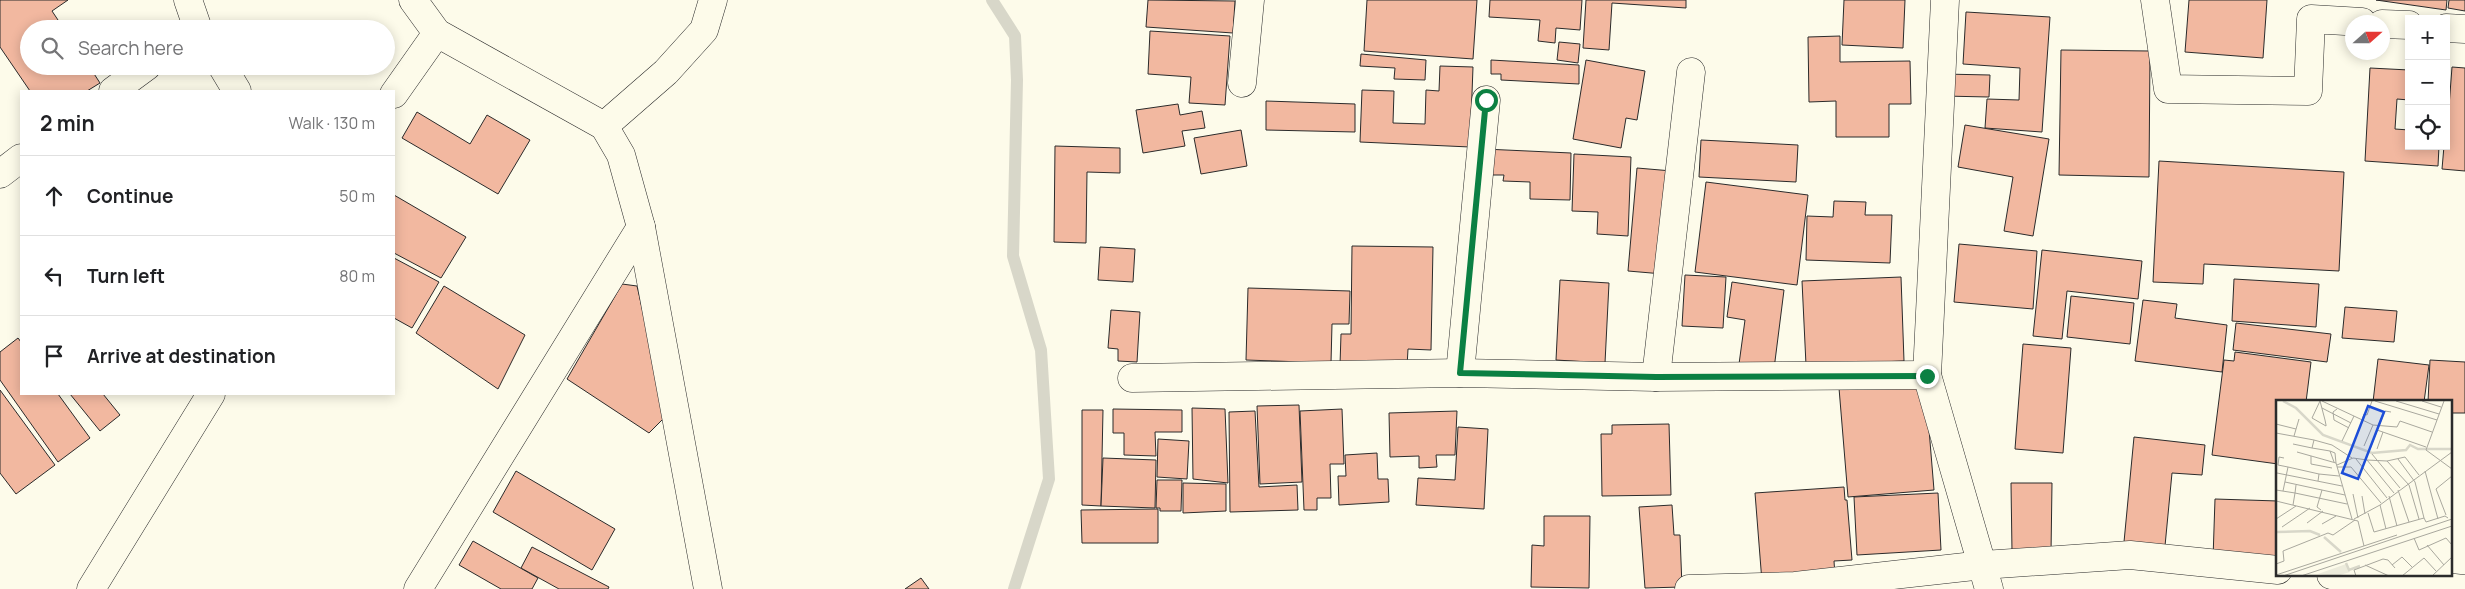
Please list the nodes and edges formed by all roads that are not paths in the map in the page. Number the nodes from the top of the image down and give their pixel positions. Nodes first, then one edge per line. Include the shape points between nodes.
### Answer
1 (188, 0) edge
2 (413, 0) edge
3 (714, 0) edge
4 (1250, 0) edge
5 (1945, 0) edge
6 (2155, 0) edge
7 (195, 20) edge
8 (2345, 21) edge
9 (2390, 25) edge
10 (2405, 26) edge
11 (2450, 28) edge
12 (2465, 29) edge
13 (437, 33) junction
14 (1691, 72) dead end
15 (135, 75) edge
16 (227, 75) edge
17 (1242, 83) dead end
18 (114, 90) edge
19 (236, 90) edge
20 (395, 93) edge
21 (1486, 100) dead end
22 (604, 126) junction
23 (20, 159) edge
24 (0, 174) edge
25 (641, 227) junction
26 (1460, 373) junction
27 (1927, 376) junction
28 (1656, 377) junction
29 (1132, 378) dead end
30 (210, 395) edge
31 (2276, 570) edge
32 (2341, 576) edge
33 (1986, 577) edge
34 (1795, 588) edge
35 (91, 589) edge
36 (418, 589) edge
37 (708, 589) edge
38 (1689, 589) edge
39 (2465, 589) edge

1 - 7 street
2 - 13 street
3 - 22 street via 704,30 666,72
4 - 17 street
5 - 27 street
6 - 8 street via 2168,89 2308,91 2310,19
9 - 10 street
11 - 12 street
13 - 20 street
13 - 22 street
14 - 28 street
15 - 18 street
16 - 19 street
21 - 26 street
22 - 25 street via 620,155
23 - 24 street
25 - 36 street
25 - 37 street
26 - 28 street
26 - 29 street
27 - 28 street
27 - 33 street
30 - 35 street
31 - 33 street via 2130,555
32 - 39 street
33 - 34 street
34 - 38 street

